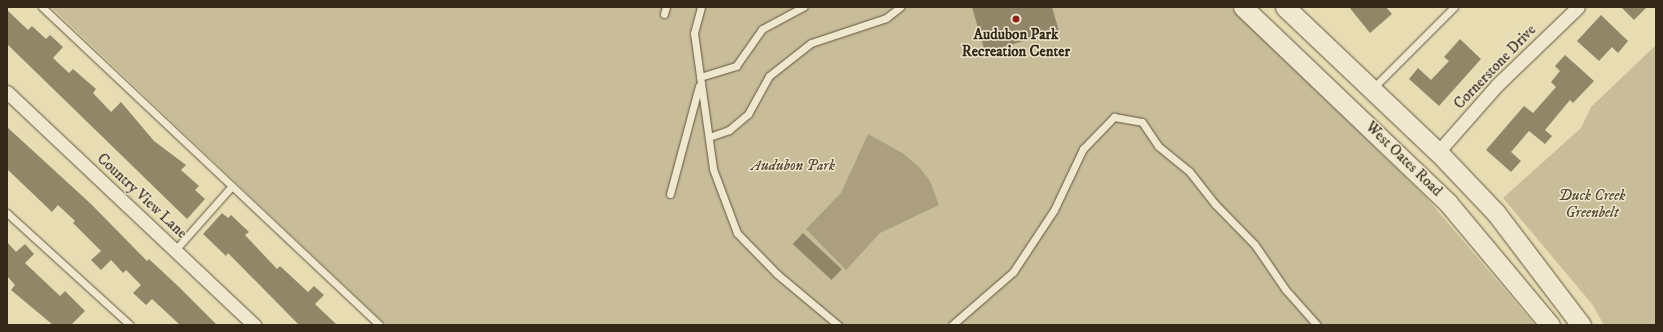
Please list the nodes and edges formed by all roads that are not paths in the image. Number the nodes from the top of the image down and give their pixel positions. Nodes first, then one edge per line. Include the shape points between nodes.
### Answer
1 (42, 7) edge
2 (701, 7) edge
3 (803, 7) edge
4 (900, 7) edge
5 (1243, 7) edge
6 (1284, 7) edge
7 (1454, 7) edge
8 (1578, 7) edge
9 (700, 79) junction
10 (1371, 89) junction
11 (7, 92) edge
12 (1356, 113) junction
13 (708, 137) junction
14 (1438, 152) junction
15 (232, 186) junction
16 (670, 194) dead end
17 (1448, 203) junction
18 (7, 213) edge
19 (176, 249) junction
20 (1546, 320) edge
21 (130, 325) edge
22 (254, 325) edge
23 (379, 325) edge
24 (838, 325) edge
25 (952, 325) edge
26 (1317, 325) edge
27 (1581, 325) edge

1 - 15 lane
2 - 9 lane via 694,33
3 - 9 lane via 762,29 736,66
4 - 13 lane via 886,18 811,43 769,76 748,114 729,130
5 - 12 main road, West Oates Road
6 - 10 main road, West Oates Road
7 - 10 lane
8 - 14 street, Cornerstone Drive via 1497,85
9 - 13 lane
9 - 16 lane
10 - 14 main road, West Oates Road
11 - 19 street, Country View Lane
12 - 14 main road via 1405,150 1419,155
12 - 17 main road, West Oates Road
13 - 24 lane via 713,169 737,233 777,274
14 - 17 main road via 1437,177
14 - 27 main road, West Oates Road via 1519,239
15 - 19 lane
15 - 23 lane
17 - 20 main road, West Oates Road
18 - 21 lane
19 - 22 street, Country View Lane
25 - 26 lane via 1013,272 1054,210 1083,149 1114,117 1142,122 1158,146 1189,172 1214,204 1255,244 1285,289

